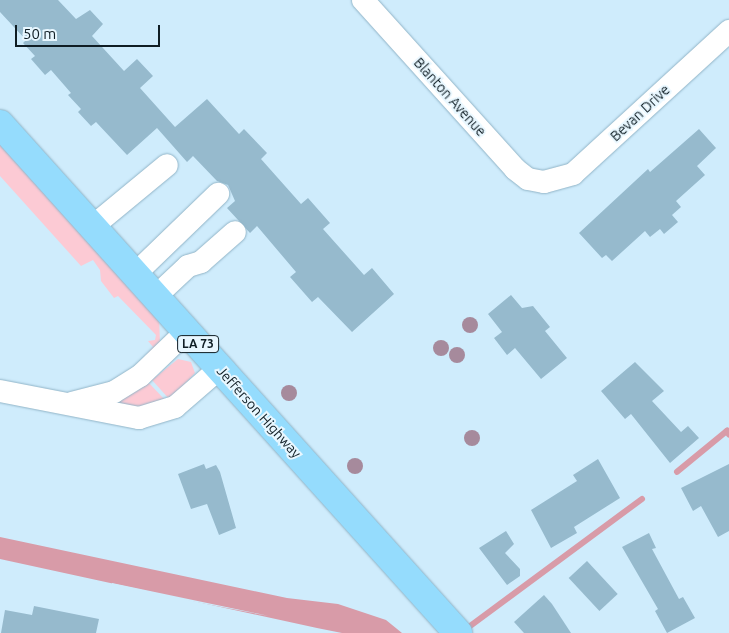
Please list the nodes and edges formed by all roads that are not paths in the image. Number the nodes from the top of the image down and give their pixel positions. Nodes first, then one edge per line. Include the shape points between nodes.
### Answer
1 (363, 0) edge
2 (729, 31) edge
3 (0, 124) edge
4 (167, 166) dead end
5 (544, 182) joint
6 (218, 194) dead end
7 (92, 227) junction
8 (235, 232) dead end
9 (134, 274) junction
10 (155, 297) junction
11 (187, 331) junction
12 (220, 368) junction
13 (0, 391) edge
14 (70, 404) junction
15 (458, 633) edge

1 - 5 street, Blanton Avenue via 515,169 528,179
2 - 5 street, Bevan Drive via 573,174
3 - 7 main road, Jefferson Highway / LA 73
4 - 7 street
6 - 9 street
7 - 9 main road, Jefferson Highway / LA 73
8 - 10 street via 201,262 188,266
9 - 10 main road, Jefferson Highway / LA 73
10 - 11 main road, Jefferson Highway / LA 73
11 - 12 main road, Jefferson Highway / LA 73
11 - 14 street via 140,376 114,392
12 - 14 street via 175,408 158,415 120,417
12 - 15 main road, Jefferson Highway / LA 73
13 - 14 street

